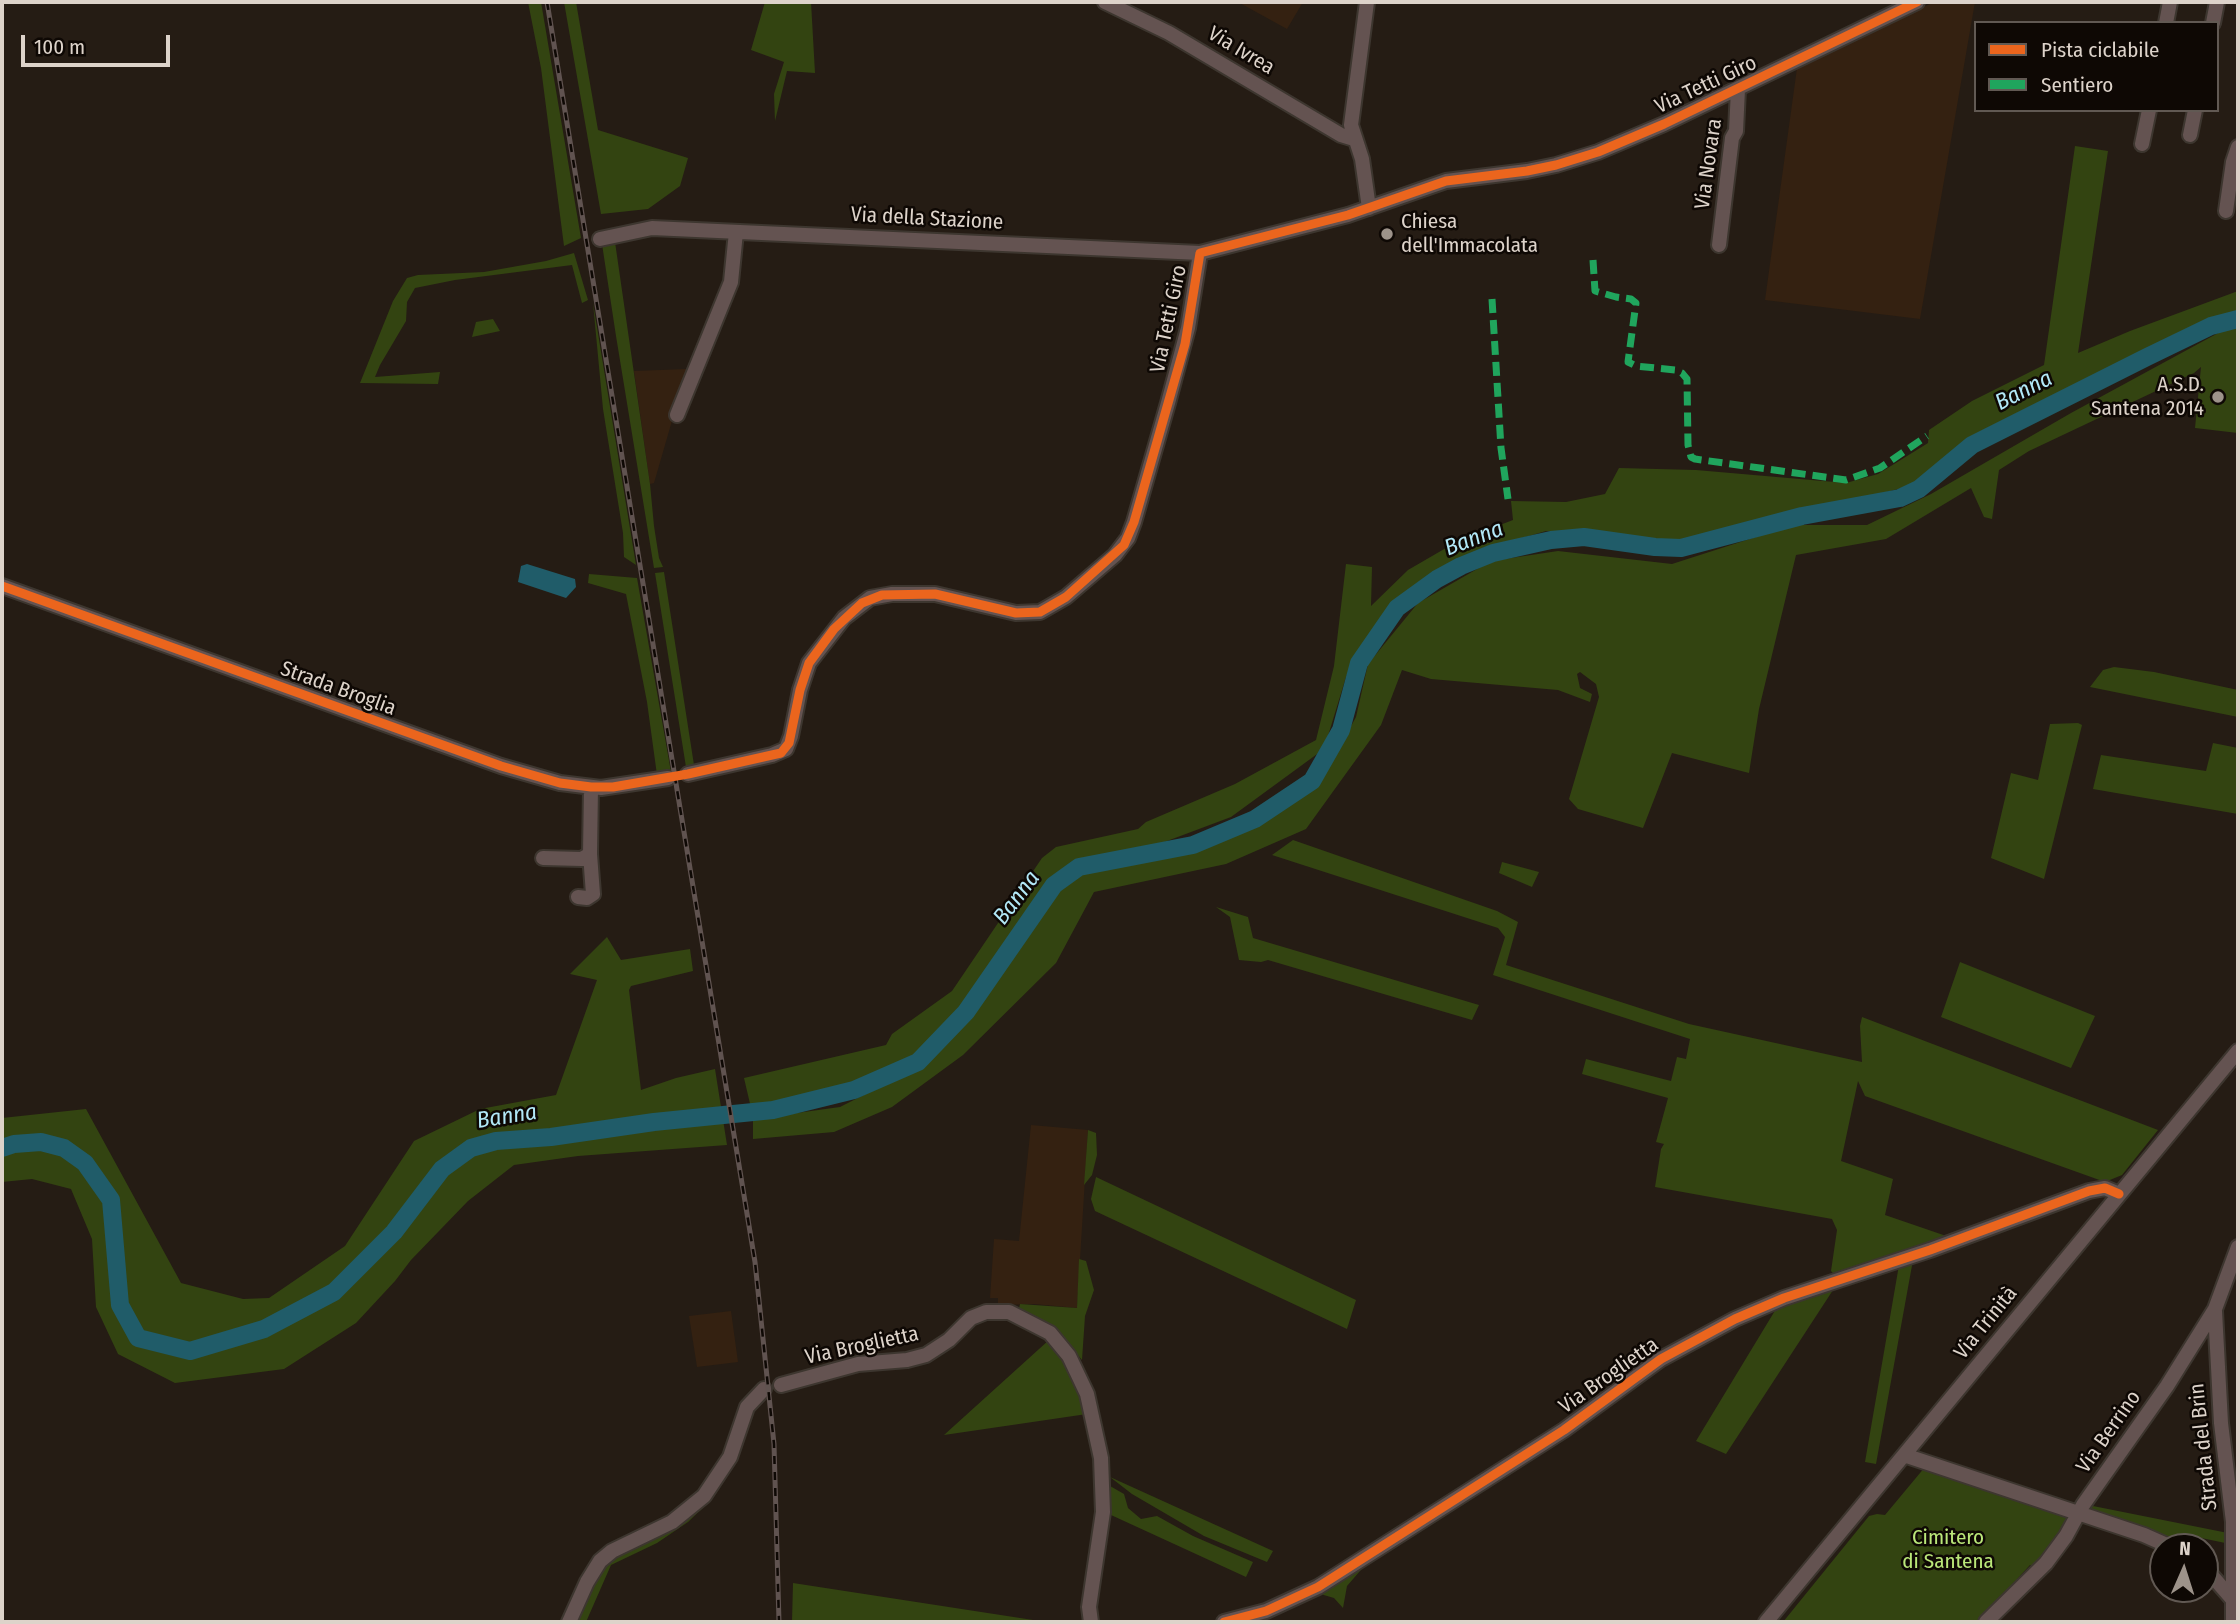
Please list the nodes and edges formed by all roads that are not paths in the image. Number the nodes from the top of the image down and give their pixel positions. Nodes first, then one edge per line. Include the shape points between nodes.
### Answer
1 (1105, 2) edge
2 (1367, 2) edge
3 (1917, 2) edge
4 (2170, 2) edge
5 (2217, 2) edge
6 (2166, 21) edge
7 (2213, 21) edge
8 (1738, 89) junction
9 (2149, 112) edge
10 (2195, 112) edge
11 (2190, 135) dead end
12 (1354, 139) junction
13 (2142, 144) dead end
14 (2238, 148) edge
15 (1369, 208) junction
16 (2226, 211) dead end
17 (736, 232) junction
18 (600, 239) dead end
19 (1719, 245) dead end
20 (1200, 253) junction
21 (677, 415) dead end
22 (2, 586) edge
23 (688, 774) dead end
24 (668, 778) dead end
25 (591, 787) junction
26 (590, 854) junction
27 (543, 859) dead end
28 (578, 897) dead end
29 (2238, 1051) edge
30 (2119, 1194) junction
31 (2238, 1247) edge
32 (2215, 1309) junction
33 (781, 1385) dead end
34 (764, 1389) dead end
35 (1908, 1457) junction
36 (2079, 1514) junction
37 (2149, 1539) edge
38 (2219, 1584) edge
39 (2233, 1600) junction
40 (569, 1622) edge
41 (1091, 1622) edge
42 (1224, 1622) edge
43 (1766, 1622) edge
44 (1986, 1622) edge
45 (2232, 1622) edge

1 - 12 street, Via Ivrea via 1169,33
2 - 12 street via 1351,125
3 - 8 street, Via Tetti Giro
4 - 6 street
5 - 7 street
8 - 15 street, Via Tetti Giro via 1589,155 1527,171 1446,181
8 - 19 street, Via Novara
9 - 13 street
10 - 11 street
12 - 15 street via 1360,148
14 - 16 street
15 - 20 street, Via Tetti Giro
17 - 18 street, Via della Stazione via 652,228
17 - 20 street, Via della Stazione
17 - 21 street via 731,282
20 - 23 street, Via Tetti Giro via 1188,328 1165,416 1134,522 1115,555 1066,597 1040,612 1016,613 935,594 870,598 844,618 809,663 786,749
22 - 25 street, Strada Broglia via 501,766
24 - 25 street, Strada Broglia
25 - 26 street
26 - 27 street via 582,859
26 - 28 street via 593,894
29 - 30 street, Via Trinità
30 - 35 street, Via Trinità
30 - 42 street, Via Broglietta via 2105,1188 2089,1191 1735,1319 1661,1359 1564,1430 1318,1587 1266,1611
31 - 32 street, Via Berrino
32 - 36 street, Via Berrino
32 - 39 street, Strada del Brin via 2221,1423 2233,1522
33 - 41 street, Via Broglietta via 858,1364 926,1356 971,1318 986,1312 1009,1312 1050,1333 1069,1356 1087,1394 1102,1466 1103,1512 1088,1607
34 - 40 street via 747,1407 730,1457 704,1496 672,1522 606,1555 593,1569
35 - 36 street
35 - 43 street, Via Trinità
36 - 37 street
36 - 44 street, Via Berrino via 2046,1563
38 - 39 street
39 - 45 street, Strada del Brin

